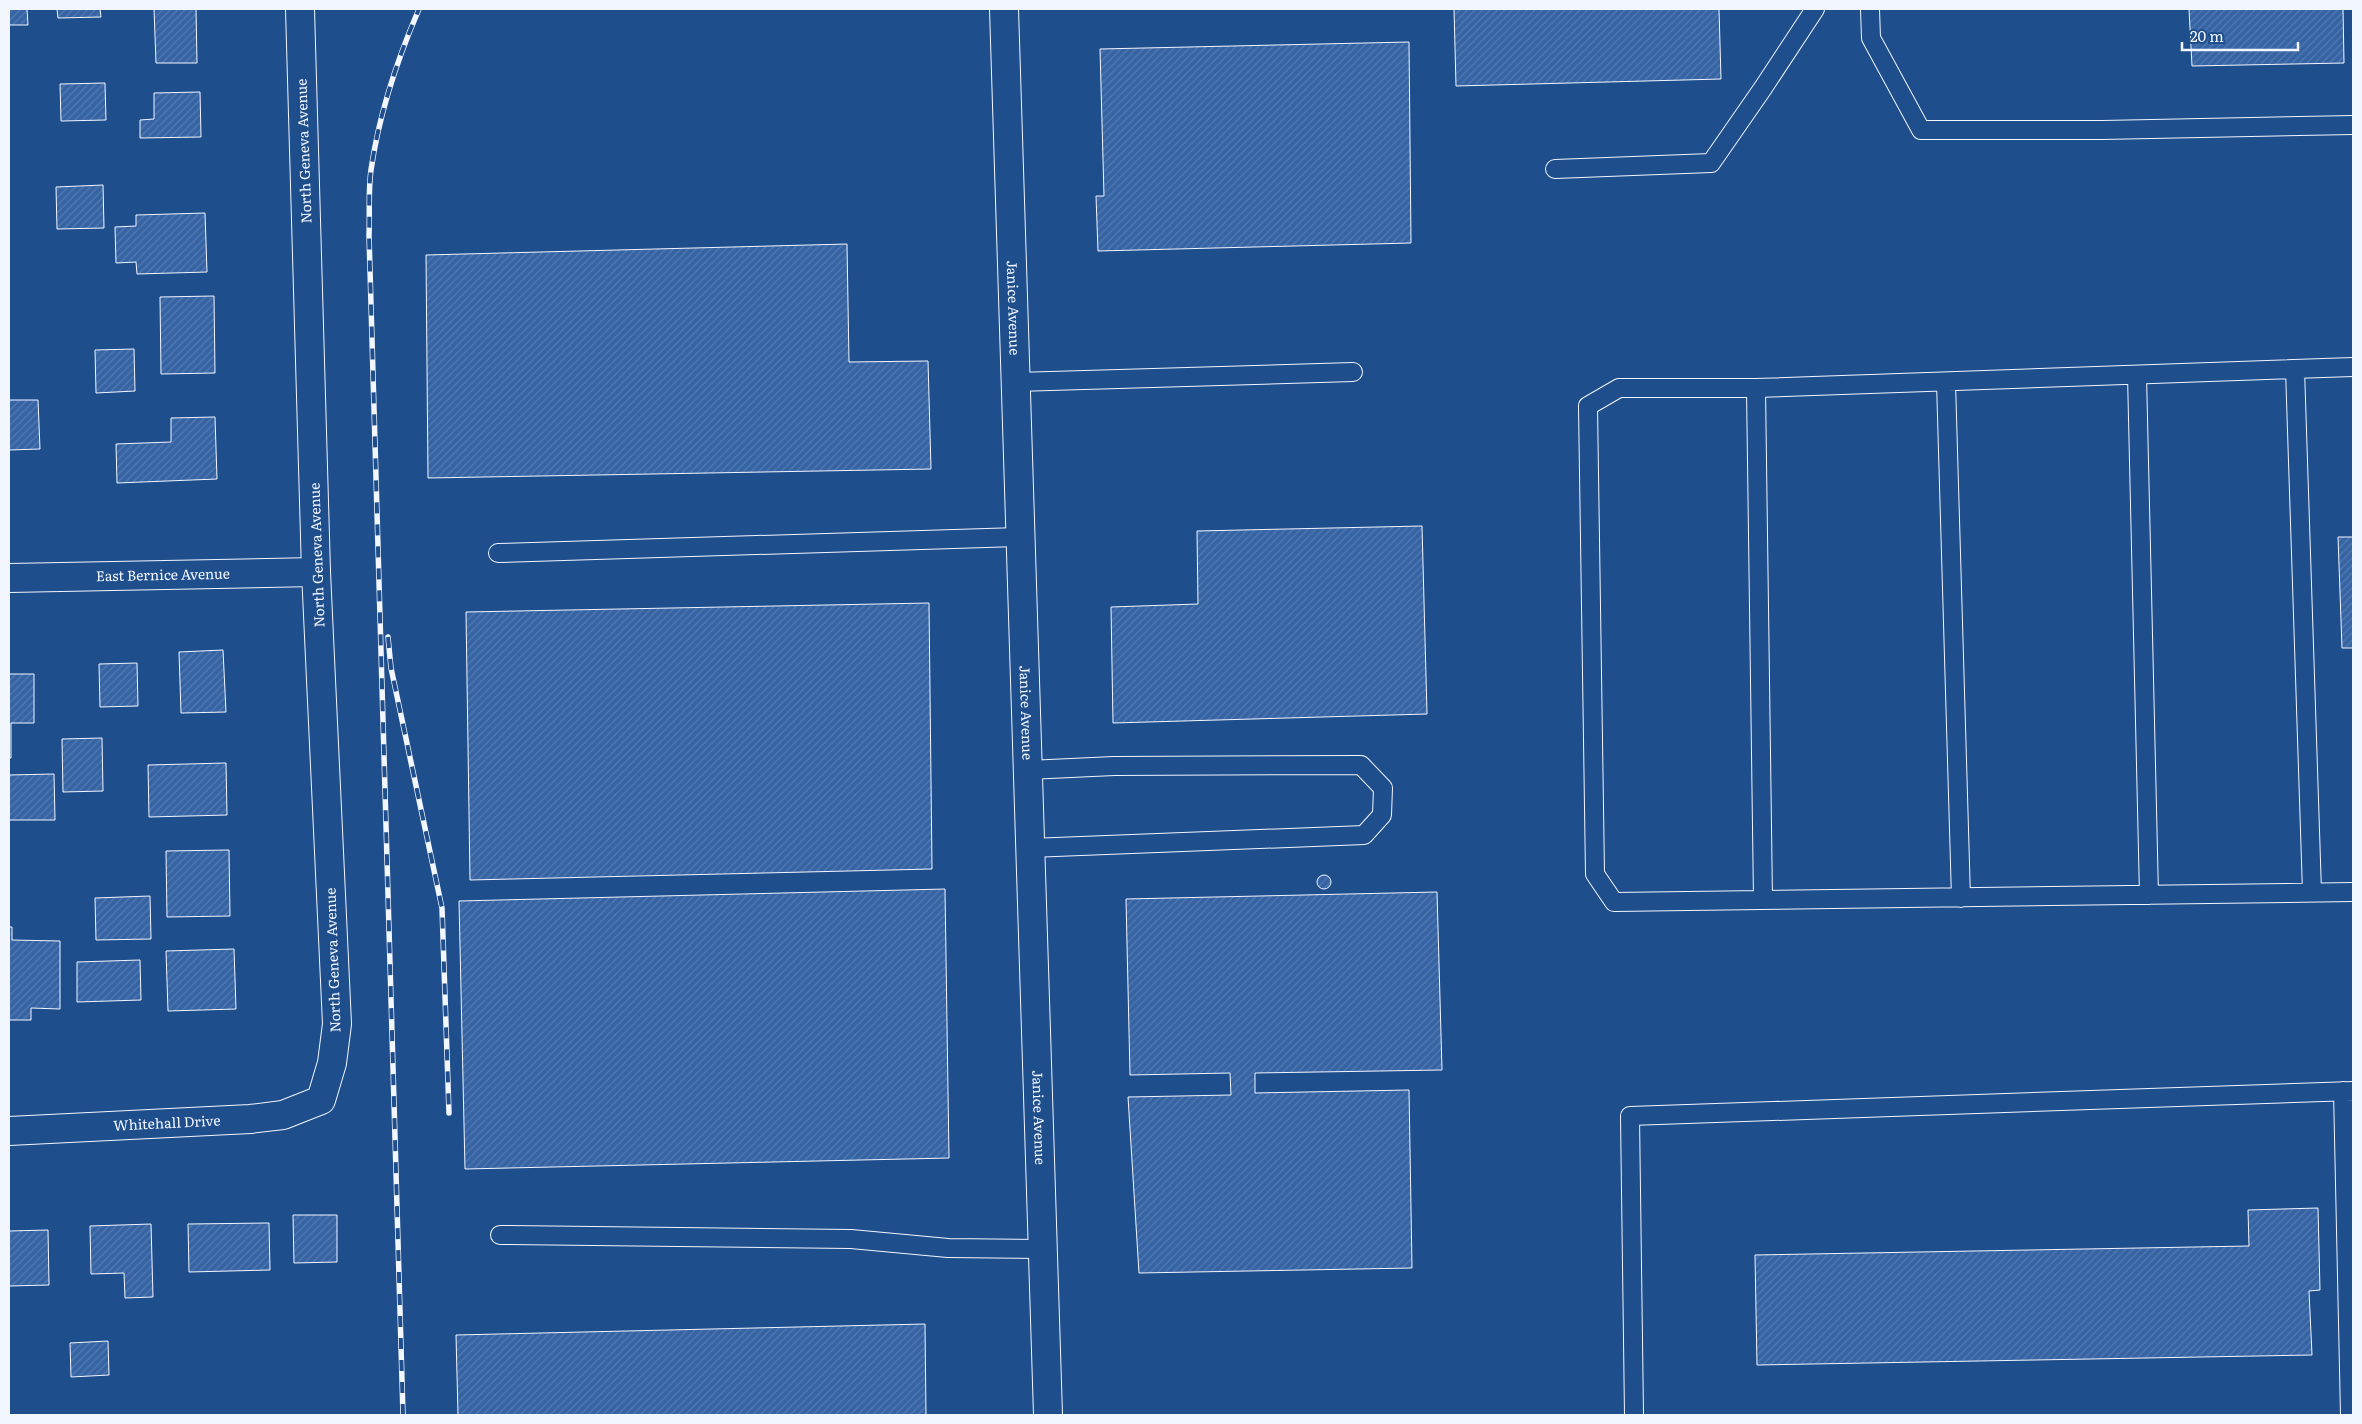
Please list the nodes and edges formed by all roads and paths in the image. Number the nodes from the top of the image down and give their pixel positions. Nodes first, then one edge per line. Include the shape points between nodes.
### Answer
1 (300, 9) edge
2 (1004, 9) edge
3 (1815, 9) edge
4 (1870, 9) edge
5 (2353, 125) edge
6 (1555, 169) dead end
7 (2353, 367) edge
8 (2296, 369) junction
9 (1353, 372) dead end
10 (2137, 375) junction
11 (1016, 382) junction
12 (1946, 382) junction
13 (1756, 388) junction
14 (1020, 537) junction
15 (498, 553) dead end
16 (316, 572) junction
17 (9, 578) edge
18 (1028, 770) junction
19 (1030, 848) junction
20 (2312, 892) junction
21 (2353, 892) edge
22 (2149, 895) junction
23 (1961, 898) junction
24 (1763, 900) junction
25 (2348, 1092) edge
26 (321, 1100) joint
27 (9, 1131) edge
28 (500, 1235) dead end
29 (1043, 1249) junction
30 (1048, 1415) edge
31 (1634, 1415) edge
32 (2350, 1415) edge

1 - 16 street, North Geneva Avenue
2 - 11 street, Janice Avenue
3 - 6 lane via 1711,163
4 - 5 lane via 1870,38 1921,130
7 - 8 lane
8 - 10 lane
8 - 20 lane
9 - 11 lane
10 - 12 lane
10 - 22 lane
11 - 14 street, Janice Avenue
12 - 13 lane
12 - 23 lane
13 - 24 lane
13 - 24 lane via 1619,388 1588,406 1588,446 1595,874 1614,902
14 - 15 lane
14 - 18 street, Janice Avenue
16 - 17 street, East Bernice Avenue
16 - 26 street, North Geneva Avenue via 338,1024
18 - 19 street, Janice Avenue
18 - 19 lane via 1114,766 1361,765 1383,788 1382,815 1364,835
19 - 29 street, Janice Avenue
20 - 21 lane
20 - 22 lane
22 - 23 lane
23 - 24 lane
25 - 31 lane via 1630,1116
25 - 32 lane
26 - 27 street, Whitehall Drive via 283,1115 250,1119
28 - 29 lane via 851,1238 948,1248
29 - 30 street, Janice Avenue

